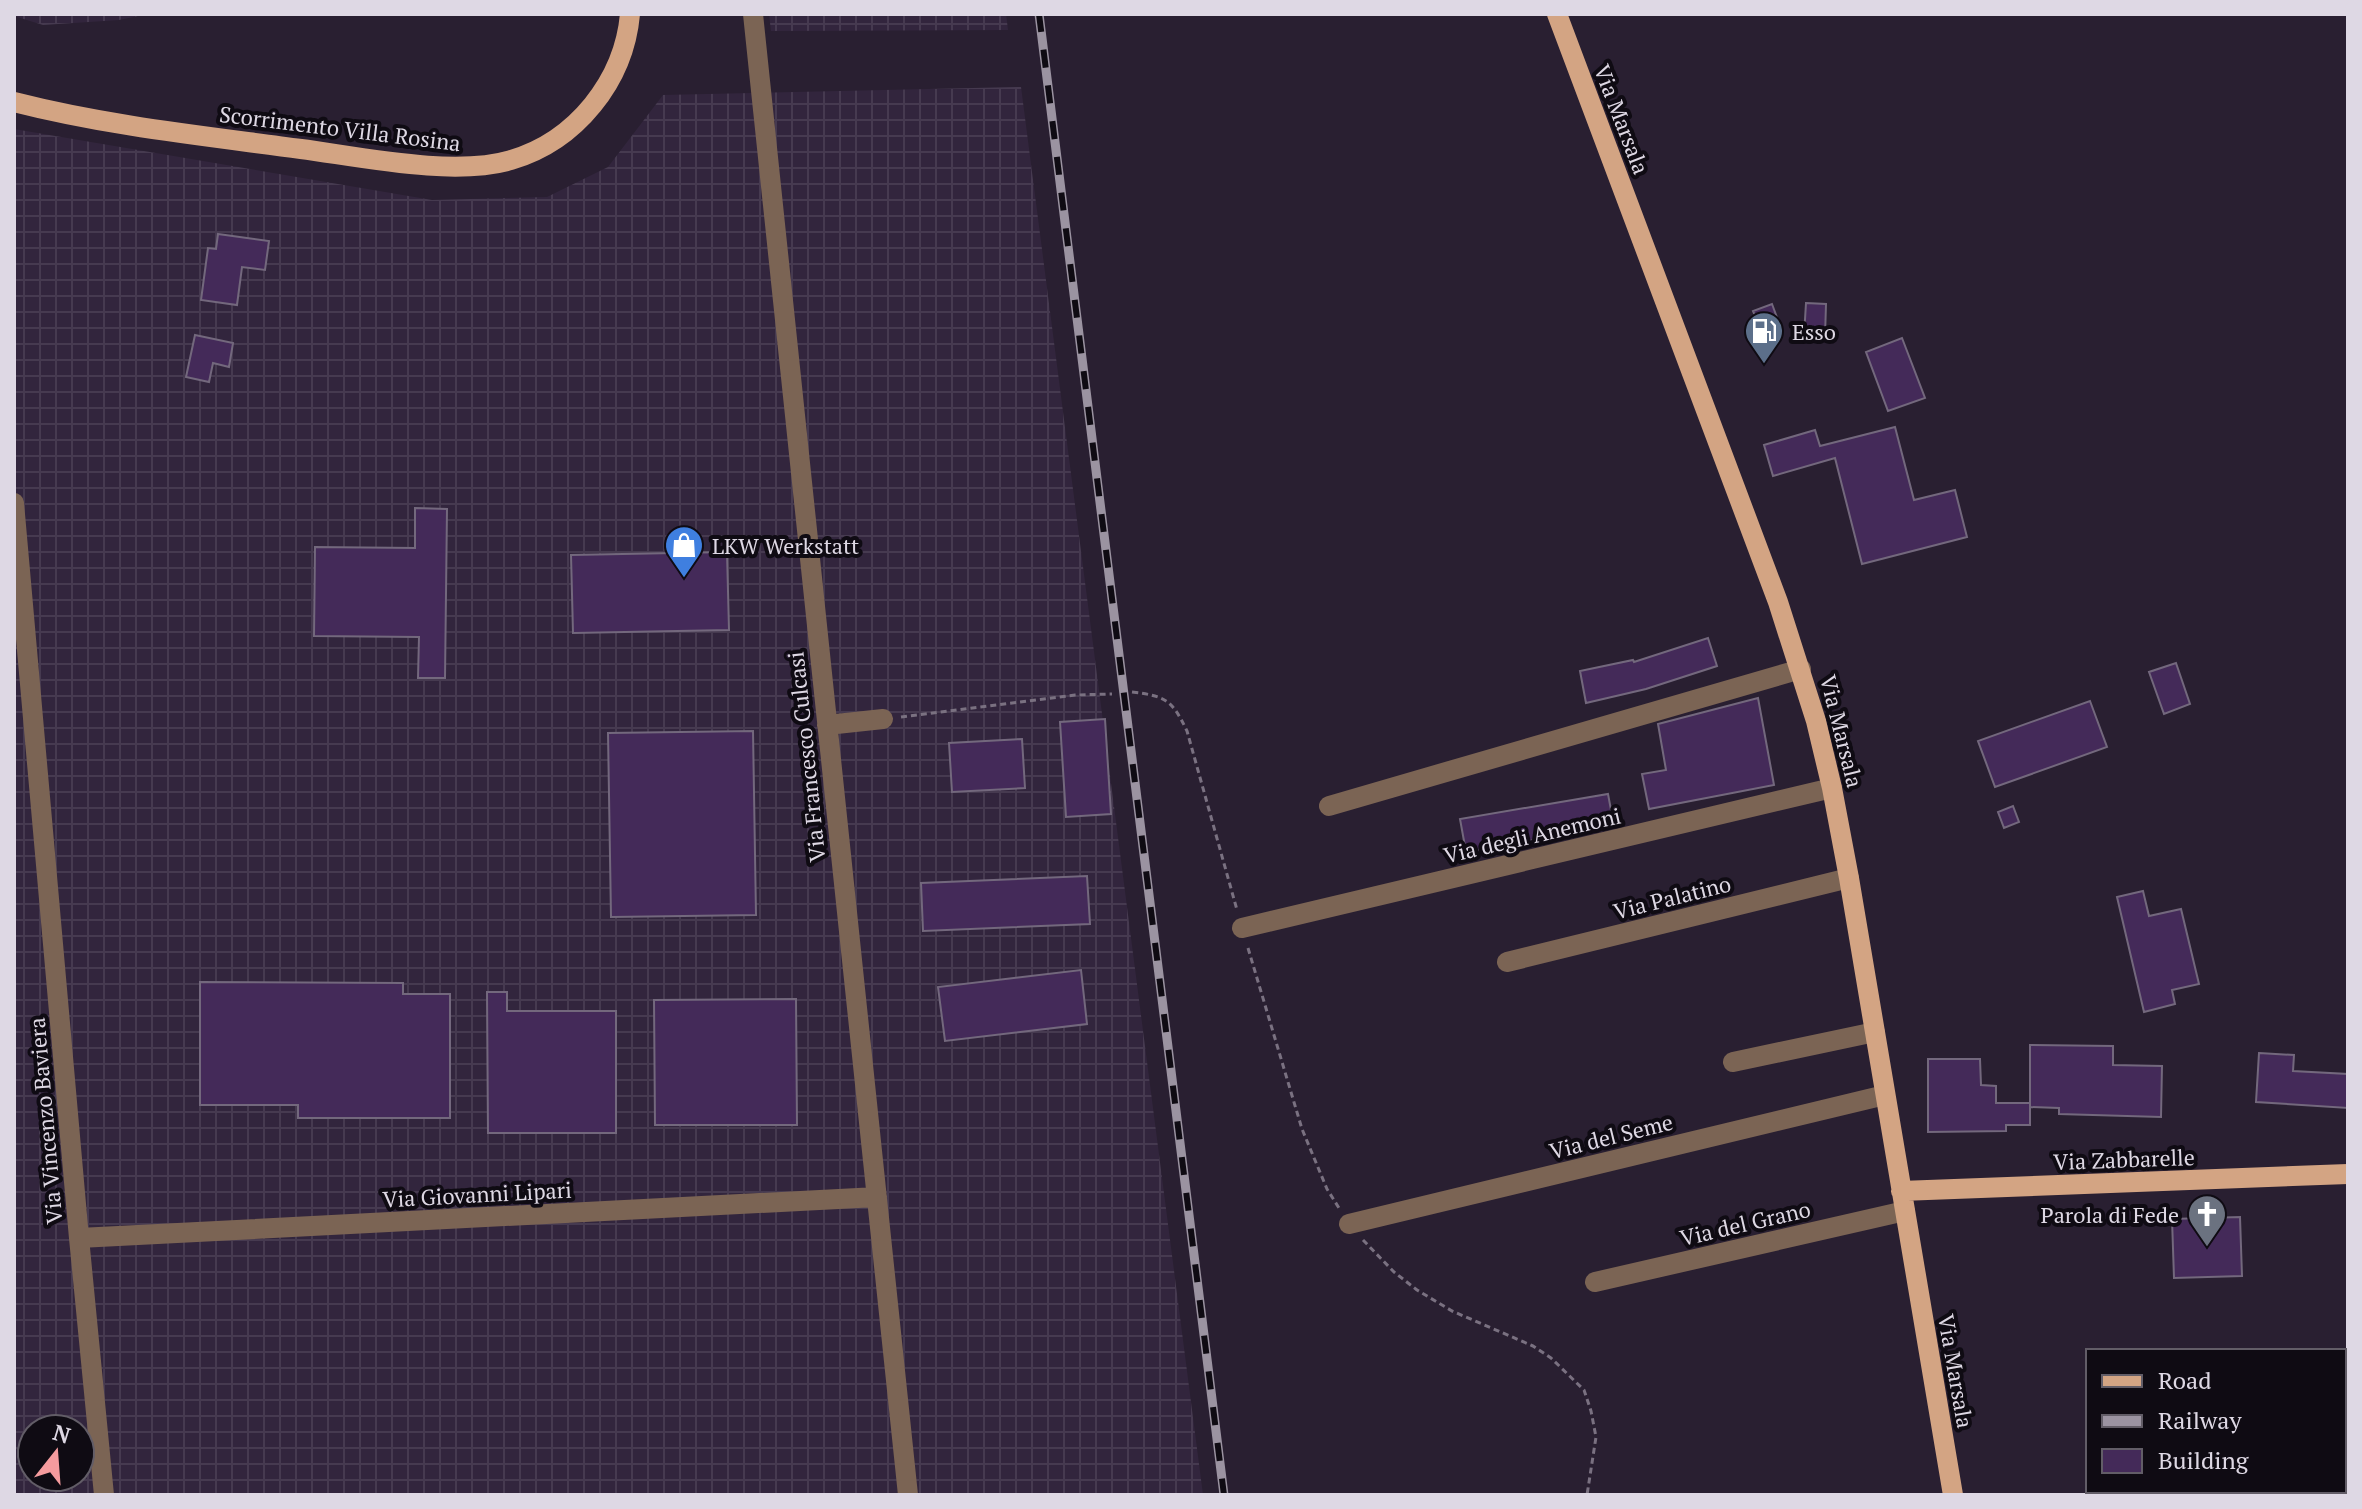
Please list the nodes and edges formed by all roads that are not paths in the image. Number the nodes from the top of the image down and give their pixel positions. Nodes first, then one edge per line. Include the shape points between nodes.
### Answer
1 (630, 14) edge
2 (753, 14) edge
3 (1557, 14) edge
4 (14, 102) edge
5 (14, 503) edge
6 (1801, 669) junction
7 (883, 719) road end
8 (827, 725) junction
9 (1832, 788) junction
10 (1329, 806) dead end
11 (1849, 878) junction
12 (1242, 928) road end
13 (1507, 962) dead end
14 (1875, 1032) junction
15 (1733, 1062) dead end
16 (1885, 1095) junction
17 (2348, 1174) edge
18 (877, 1197) junction
19 (1903, 1201) junction
20 (1349, 1224) dead end
21 (79, 1238) junction
22 (1595, 1282) dead end
23 (104, 1495) edge
24 (908, 1495) edge
25 (1953, 1495) edge

1 - 4 main road, Scorrimento Villa Rosina via 615,71 572,127 540,148 476,167 372,159 147,128
2 - 8 street, Via Francesco Culcasi
3 - 6 main road, Via Marsala
5 - 21 street, Via Vincenzo Baviera
6 - 9 main road, Via Marsala
6 - 10 street
7 - 8 street
8 - 18 street, Via Francesco Culcasi
9 - 11 main road, Via Marsala
9 - 12 street, Via degli Anemoni
11 - 13 street, Via Palatino
11 - 14 main road, Via Marsala
14 - 15 street
14 - 16 main road, Via Marsala
16 - 19 main road, Via Marsala
16 - 20 street, Via del Seme
17 - 19 main road, Via Zabbarelle
18 - 21 street, Via Giovanni Lipari
18 - 24 street, Via Francesco Culcasi
19 - 22 street, Via del Grano
19 - 25 main road, Via Marsala
21 - 23 street, Via Vincenzo Baviera

